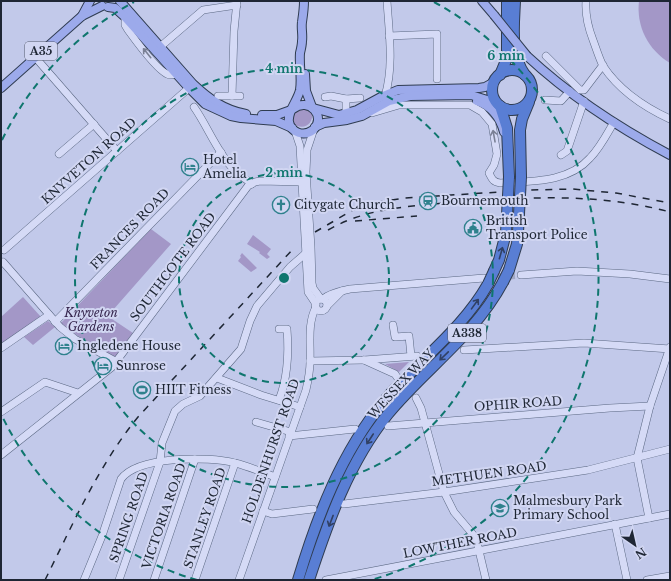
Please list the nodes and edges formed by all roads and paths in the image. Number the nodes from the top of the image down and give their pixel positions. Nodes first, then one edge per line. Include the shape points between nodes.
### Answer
1 (90, 1) edge
2 (116, 1) edge
3 (120, 1) edge
4 (299, 1) edge
5 (304, 1) edge
6 (387, 1) edge
7 (482, 1) edge
8 (507, 1) edge
9 (515, 1) edge
10 (586, 1) edge
11 (237, 3) edge
12 (102, 5) edge
13 (82, 16) junction
14 (302, 22) junction
15 (389, 36) junction
16 (302, 40) junction
17 (160, 47) junction
18 (546, 56) dead end
19 (35, 57) junction
20 (603, 65) junction
21 (525, 75) junction
22 (497, 78) junction
23 (437, 79) dead end
24 (389, 82) junction
25 (1, 88) edge
26 (189, 88) junction
27 (396, 91) junction
28 (570, 91) junction
29 (457, 95) junction
30 (218, 96) dead end
31 (232, 96) junction
32 (240, 96) dead end
33 (385, 96) junction
34 (531, 96) junction
35 (325, 97) dead end
36 (360, 98) dead end
37 (346, 99) junction
38 (545, 100) dead end
39 (584, 102) junction
40 (498, 104) junction
41 (194, 107) dead end
42 (312, 108) junction
43 (292, 110) junction
44 (346, 114) junction
45 (362, 116) junction
46 (670, 119) edge
47 (614, 122) junction
48 (94, 124) junction
49 (314, 128) junction
50 (294, 130) junction
51 (117, 151) junction
52 (508, 151) junction
53 (221, 152) junction
54 (59, 154) dead end
55 (561, 155) dead end
56 (670, 155) edge
57 (303, 182) junction
58 (252, 184) junction
59 (3, 249) edge
60 (304, 253) junction
61 (2, 263) edge
62 (521, 276) tunnel mouth
63 (670, 279) edge
64 (486, 281) junction
65 (342, 291) junction
66 (319, 302) junction
67 (325, 308) junction
68 (49, 315) junction
69 (55, 322) junction
70 (393, 325) dead end
71 (311, 326) junction
72 (279, 329) dead end
73 (1, 348) edge
74 (670, 348) edge
75 (464, 350) dead end
76 (364, 360) junction
77 (310, 361) junction
78 (117, 362) junction
79 (397, 377) dead end
80 (217, 378) junction
81 (78, 393) junction
82 (416, 398) dead end
83 (279, 400) junction
84 (650, 406) junction
85 (300, 407) junction
86 (1, 412) edge
87 (256, 422) dead end
88 (425, 423) junction
89 (388, 426) dead end
90 (355, 429) dead end
91 (290, 434) junction
92 (670, 449) edge
93 (1, 455) edge
94 (637, 458) junction
95 (195, 459) junction
96 (160, 462) junction
97 (235, 463) junction
98 (275, 477) junction
99 (444, 492) junction
100 (344, 504) dead end
101 (313, 509) dead end
102 (263, 511) junction
103 (670, 514) edge
104 (649, 518) junction
105 (615, 524) junction
106 (480, 551) junction
107 (670, 576) edge
108 (84, 580) edge
109 (120, 580) edge
110 (154, 580) edge
111 (195, 580) edge
112 (239, 580) edge
113 (298, 580) edge
114 (309, 580) edge
115 (326, 580) edge
116 (486, 580) edge
117 (627, 580) edge
118 (647, 580) edge

1 - 13 main road, A35
2 - 12 main road
3 - 17 main road
4 - 14 main road
5 - 14 main road
6 - 15 street
7 - 28 main road, bridge via 527,56
8 - 22 highway via 507,58
9 - 21 highway via 514,48 518,64
10 - 20 street via 588,27
11 - 17 street via 203,10
11 - 31 street
12 - 13 main road, A35
26 -> 12 main road via 126,17 115,8
13 - 19 main road, A35
14 - 16 main road
15 - 23 street via 437,34
15 - 24 street
16 - 42 main road via 305,52 306,91
16 - 43 main road via 300,90
17 - 43 main road via 203,93 222,106 242,113 260,115 277,115
18 - 20 street via 580,90 584,90
19 - 25 main road, A35
19 - 48 street
20 - 46 street via 631,97
21 - 22 highway via 514,71 504,72
21 - 34 highway via 532,85
22 - 27 main road via 485,87 479,88
22 - 40 highway via 492,93
24 - 27 street
24 - 33 street
26 - 50 main road via 205,104 222,113 276,122
26 - 51 street, KNYVETON ROAD
27 - 33 main road
28 - 38 street via 561,101
28 - 39 main road
29 - 40 main road via 471,95
29 - 45 main road via 397,98
29 - 52 main road via 485,104 496,114 503,128
30 - 31 street
31 - 32 street
33 - 44 main road
34 - 40 highway via 524,107 518,110 505,109
34 -> 114 highway, WESSEX WAY / A338, bridge via 520,130 518,232 509,270 493,300 478,320 398,403 371,437 346,484
35 - 37 street
36 - 37 street
37 - 44 street
39 - 47 main road
39 - 55 street via 567,152
40 - 52 highway, WESSEX WAY / A338 via 507,128
41 - 53 street
42 - 43 main road via 305,104
42 - 44 main road via 332,114
42 - 49 main road via 318,119
43 - 50 main road via 288,120
47 -> 45 street via 590,159 569,174 536,181 500,183 495,182 490,173 496,154 492,124 482,112 470,106 399,105
45 - 49 main road via 324,123
47 - 56 main road
48 - 51 street
48 - 54 street
49 - 50 main road via 304,133
49 - 66 street via 307,150 306,172 312,283
50 - 57 street via 300,146
51 - 59 street, KNYVETON ROAD
64 -> 52 highway, WESSEX WAY / A338, bridge via 499,260 506,233
53 - 58 street via 234,170
53 - 69 street, FRANCES ROAD
57 - 58 street via 260,181
57 - 60 street
58 - 78 street, SOUTHCOTE ROAD
59 - 61 street via 6,258
60 - 66 street via 308,292 310,297
60 - 80 street, SPRING ROAD via 257,306 241,349
61 - 68 street
62 - 63 street via 577,271
64 - 65 street
113 -> 64 highway, WESSEX WAY / A338 via 330,490 356,439 395,389 464,318 480,297
65 - 66 street
65 - 67 street
66 - 67 street via 320,310
66 - 67 street via 326,301
66 - 71 street, HOLDENHURST ROAD via 312,315
67 - 71 street
68 - 69 street
68 - 73 street
69 - 78 street via 75,339
70 - 76 street via 395,336 409,336 414,356
71 - 77 street, HOLDENHURST ROAD
72 - 83 street via 287,329 288,348 287,370
74 - 75 street via 584,343
74 - 84 street
76 - 77 street
76 - 79 street
77 - 85 street, HOLDENHURST ROAD via 308,381
78 - 81 street, SOUTHCOTE ROAD
80 - 83 street
80 - 96 street, SPRING ROAD via 200,396 175,411 162,443
81 - 86 street via 45,382
81 - 93 street, SOUTHCOTE ROAD
82 - 88 street
83 - 85 street
84 - 88 street, OPHIR ROAD
84 - 94 street
85 - 91 street, HOLDENHURST ROAD
87 - 91 street
88 - 89 street, OPHIR ROAD
88 - 99 street
90 - 91 street
91 - 98 street, HOLDENHURST ROAD
92 - 94 street, METHUEN ROAD
94 - 99 street, METHUEN ROAD via 588,470
94 - 104 street
95 - 96 street
95 - 97 street
95 - 110 street, VICTORIA ROAD
96 - 108 street via 131,470 120,479 102,536
96 - 109 street, SPRING ROAD
97 - 98 street
97 - 111 street, STANLEY ROAD
98 - 102 street, HOLDENHURST ROAD
99 - 100 street, METHUEN ROAD
99 - 106 street via 449,504 474,534
101 - 102 street via 272,514
102 - 112 street, HOLDENHURST ROAD
103 - 104 street, LOWTHER ROAD
104 - 105 street, LOWTHER ROAD
105 - 106 street, LOWTHER ROAD
105 - 117 street
106 - 115 street, LOWTHER ROAD
106 - 116 street
107 - 118 street

